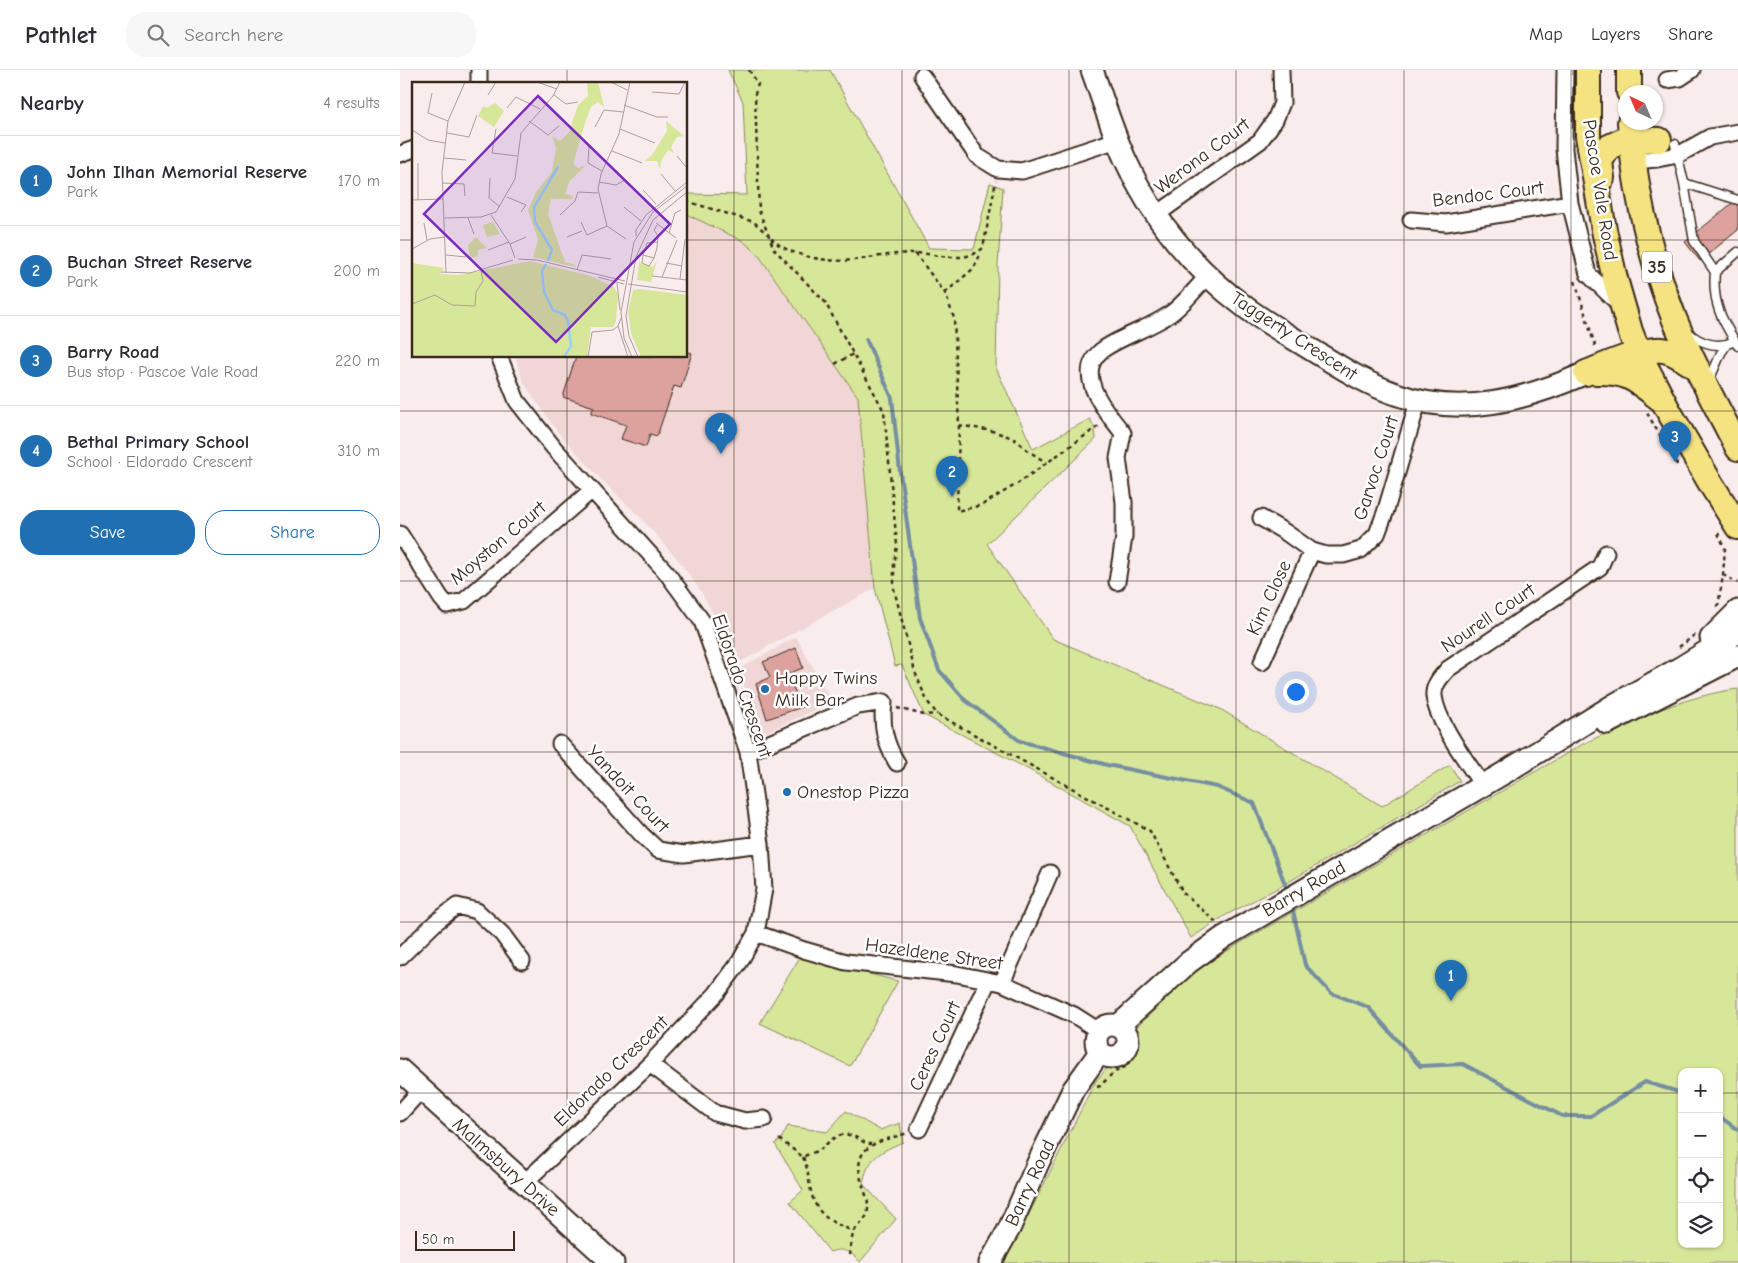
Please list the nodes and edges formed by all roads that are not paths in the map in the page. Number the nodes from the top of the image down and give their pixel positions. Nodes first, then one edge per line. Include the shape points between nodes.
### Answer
1 (1092, 70) edge
2 (1281, 70) edge
3 (1565, 70) edge
4 (1588, 70) edge
5 (1629, 70) edge
6 (1642, 70) edge
7 (1692, 70) edge
8 (922, 76) dead end
9 (1667, 80) dead end
10 (1629, 85) edge
11 (1642, 85) edge
12 (1738, 124) edge
13 (1738, 132) edge
14 (1588, 136) junction
15 (1117, 140) junction
16 (1650, 141) edge
17 (412, 150) edge
18 (400, 154) edge
19 (1604, 156) junction
20 (1684, 183) junction
21 (1738, 200) edge
22 (1570, 203) junction
23 (1156, 215) junction
24 (1411, 220) dead end
25 (1604, 230) junction
26 (1738, 252) edge
27 (1714, 272) junction
28 (1208, 276) junction
29 (1624, 308) junction
30 (1675, 320) junction
31 (1630, 331) junction
32 (1733, 344) edge
33 (1639, 354) junction
34 (500, 358) edge
35 (1586, 373) junction
36 (1702, 378) junction
37 (1418, 402) junction
38 (1664, 402) junction
39 (1738, 448) edge
40 (592, 490) junction
41 (1261, 518) dead end
42 (1738, 527) edge
43 (400, 534) edge
44 (1312, 552) junction
45 (1606, 553) dead end
46 (1117, 582) dead end
47 (1738, 611) edge
48 (1738, 632) edge
49 (1738, 656) edge
50 (1677, 659) junction
51 (1262, 662) dead end
52 (560, 744) dead end
53 (748, 752) junction
54 (897, 763) dead end
55 (1504, 773) junction
56 (1482, 786) junction
57 (761, 844) junction
58 (1050, 873) dead end
59 (756, 933) junction
60 (400, 956) edge
61 (522, 961) dead end
62 (995, 982) junction
63 (1109, 1029) junction
64 (1100, 1052) junction
65 (650, 1064) junction
66 (400, 1070) edge
67 (421, 1090) junction
68 (400, 1113) edge
69 (764, 1119) dead end
70 (919, 1129) road end
71 (524, 1183) junction
72 (613, 1263) edge
73 (990, 1263) edge

1 - 15 street, Taggerty Crescent
2 - 23 street, Werona Court via 1282,103 1260,141
3 - 22 street, Pascoe Vale Road via 1564,149
4 - 14 main road, Pascoe Vale Road / 35
5 - 10 main road
6 - 11 main road
7 - 9 street via 1680,78
8 - 15 street via 977,156 998,169 1022,171
12 - 16 street via 1706,131 1686,143
13 - 16 street via 1710,138
14 - 19 main road
14 - 25 main road, Pascoe Vale Road / 35
15 - 23 street, Taggerty Crescent via 1134,179
16 - 19 main road via 1609,147
16 - 20 lane
16 - 30 main road, Pascoe Vale Road / 35 via 1638,189 1648,237
17 - 18 street
19 - 25 main road via 1600,162
20 - 21 lane
20 - 27 lane via 1694,240
22 - 24 street, Bendoc Court via 1446,223
22 - 29 street, Pascoe Vale Road via 1588,274
23 - 28 street, Taggerty Crescent
25 - 29 main road, Pascoe Vale Road / 35
26 - 27 lane
27 - 32 lane via 1713,290
28 - 37 street, Taggerty Crescent via 1246,309 1346,370 1379,388
28 - 46 street via 1171,314 1104,349 1095,358 1090,372 1096,394 1123,433 1118,458 1124,502 1124,537
29 - 31 main road, Pascoe Vale Road / 35
30 - 32 lane via 1693,337 1706,343 1715,346
30 - 36 main road, Pascoe Vale Road / 35
31 - 33 main road, Pascoe Vale Road / 35
31 - 35 main road via 1616,350
32 - 36 lane via 1721,353
33 - 35 main road
33 - 36 main road via 1664,350 1674,354
33 - 38 main road, Pascoe Vale Road / 35
34 - 40 street, Eldorado Crescent via 517,401
35 - 37 street, Taggerty Crescent via 1538,392 1487,404 1463,406
35 - 38 main road via 1626,375
36 - 39 main road, Pascoe Vale Road / 35
37 - 44 street, Garvoc Court via 1377,534 1361,550 1343,555
38 - 42 main road, Pascoe Vale Road / 35
40 - 43 street, Moyston Court via 464,601 447,605
40 - 53 street, Eldorado Crescent via 666,572 702,621
41 - 44 street, Garvoc Court
44 - 51 street, Kim Close
45 - 56 street, Nourell Court via 1600,568 1448,669 1436,683 1434,695 1442,720
47 - 50 street via 1724,626
48 - 50 street, Barry Road
49 - 55 street, Barry Road
50 - 55 street, Barry Road via 1614,705
52 - 57 street, Yandoit Court via 658,850 684,854
53 - 54 street via 858,706 884,702 881,720
53 - 57 street, Eldorado Crescent
55 - 56 street, Barry Road
56 - 63 street, Barry Road via 1224,937
57 - 59 street, Eldorado Crescent via 764,889
58 - 62 street, Ceres Court
59 - 62 street, Hazeldene Street via 846,962 957,974
59 - 65 street, Eldorado Crescent via 716,994
60 - 61 street via 457,906 476,911 502,934
62 - 63 street, Hazeldene Street
62 - 70 street, Ceres Court
63 - 64 street via 1096,1044
63 - 64 street via 1126,1033 1127,1048 1114,1057
64 - 73 street, Barry Road via 1073,1090
65 - 69 street via 715,1112 745,1121
65 - 71 street, Eldorado Crescent
66 - 67 street, Malmsbury Drive
67 - 68 street
67 - 71 street, Malmsbury Drive
71 - 72 street, Malmsbury Drive

